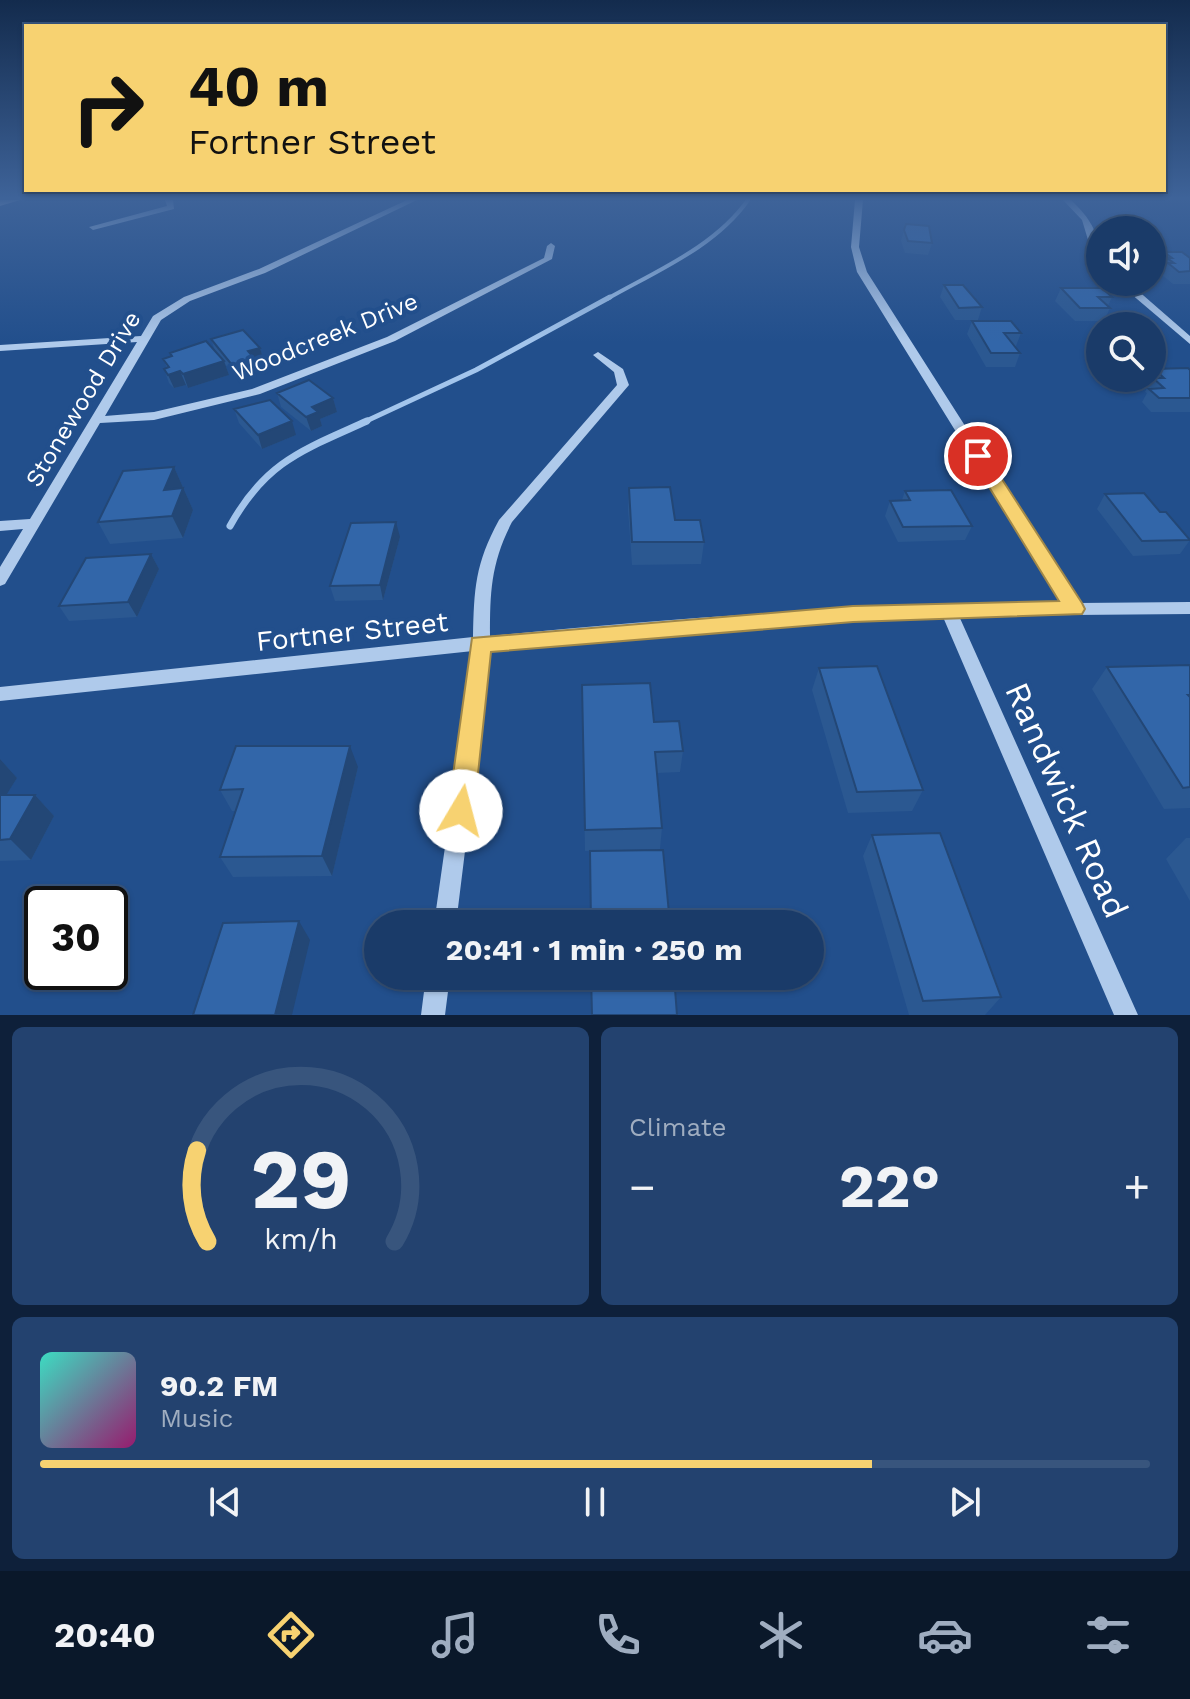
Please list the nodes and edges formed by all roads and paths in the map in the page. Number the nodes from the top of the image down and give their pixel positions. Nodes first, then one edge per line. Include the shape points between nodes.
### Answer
1 (312, 247) edge
2 (551, 247) edge
3 (855, 247) edge
4 (1138, 296) edge
5 (141, 339) junction
6 (1190, 341) edge
7 (0, 348) edge
8 (598, 355) dead end
9 (95, 420) junction
10 (33, 523) junction
11 (0, 526) edge
12 (0, 580) edge
13 (1190, 608) edge
14 (1074, 609) junction
15 (949, 611) junction
16 (480, 644) junction
17 (0, 694) edge
18 (447, 910) edge
19 (436, 990) edge
20 (433, 1015) edge
21 (1126, 1015) edge

1 - 5 street, Stonewood Drive via 176,305
2 - 9 street, Woodcreek Drive via 548,259 391,339 256,392 198,408
3 - 14 street via 862,272
4 - 6 street
5 - 7 street
5 - 9 street, Stonewood Drive
8 - 16 street via 619,371 623,385 506,520 492,544 481,577
9 - 10 street, Stonewood Drive
10 - 11 street
10 - 12 street, Stonewood Drive
13 - 14 street, Fortner Street
14 - 15 street, Fortner Street
15 - 16 street, Fortner Street via 790,618
15 - 21 street, Randwick Road
16 - 17 street, Fortner Street
16 - 18 street
19 - 20 street

